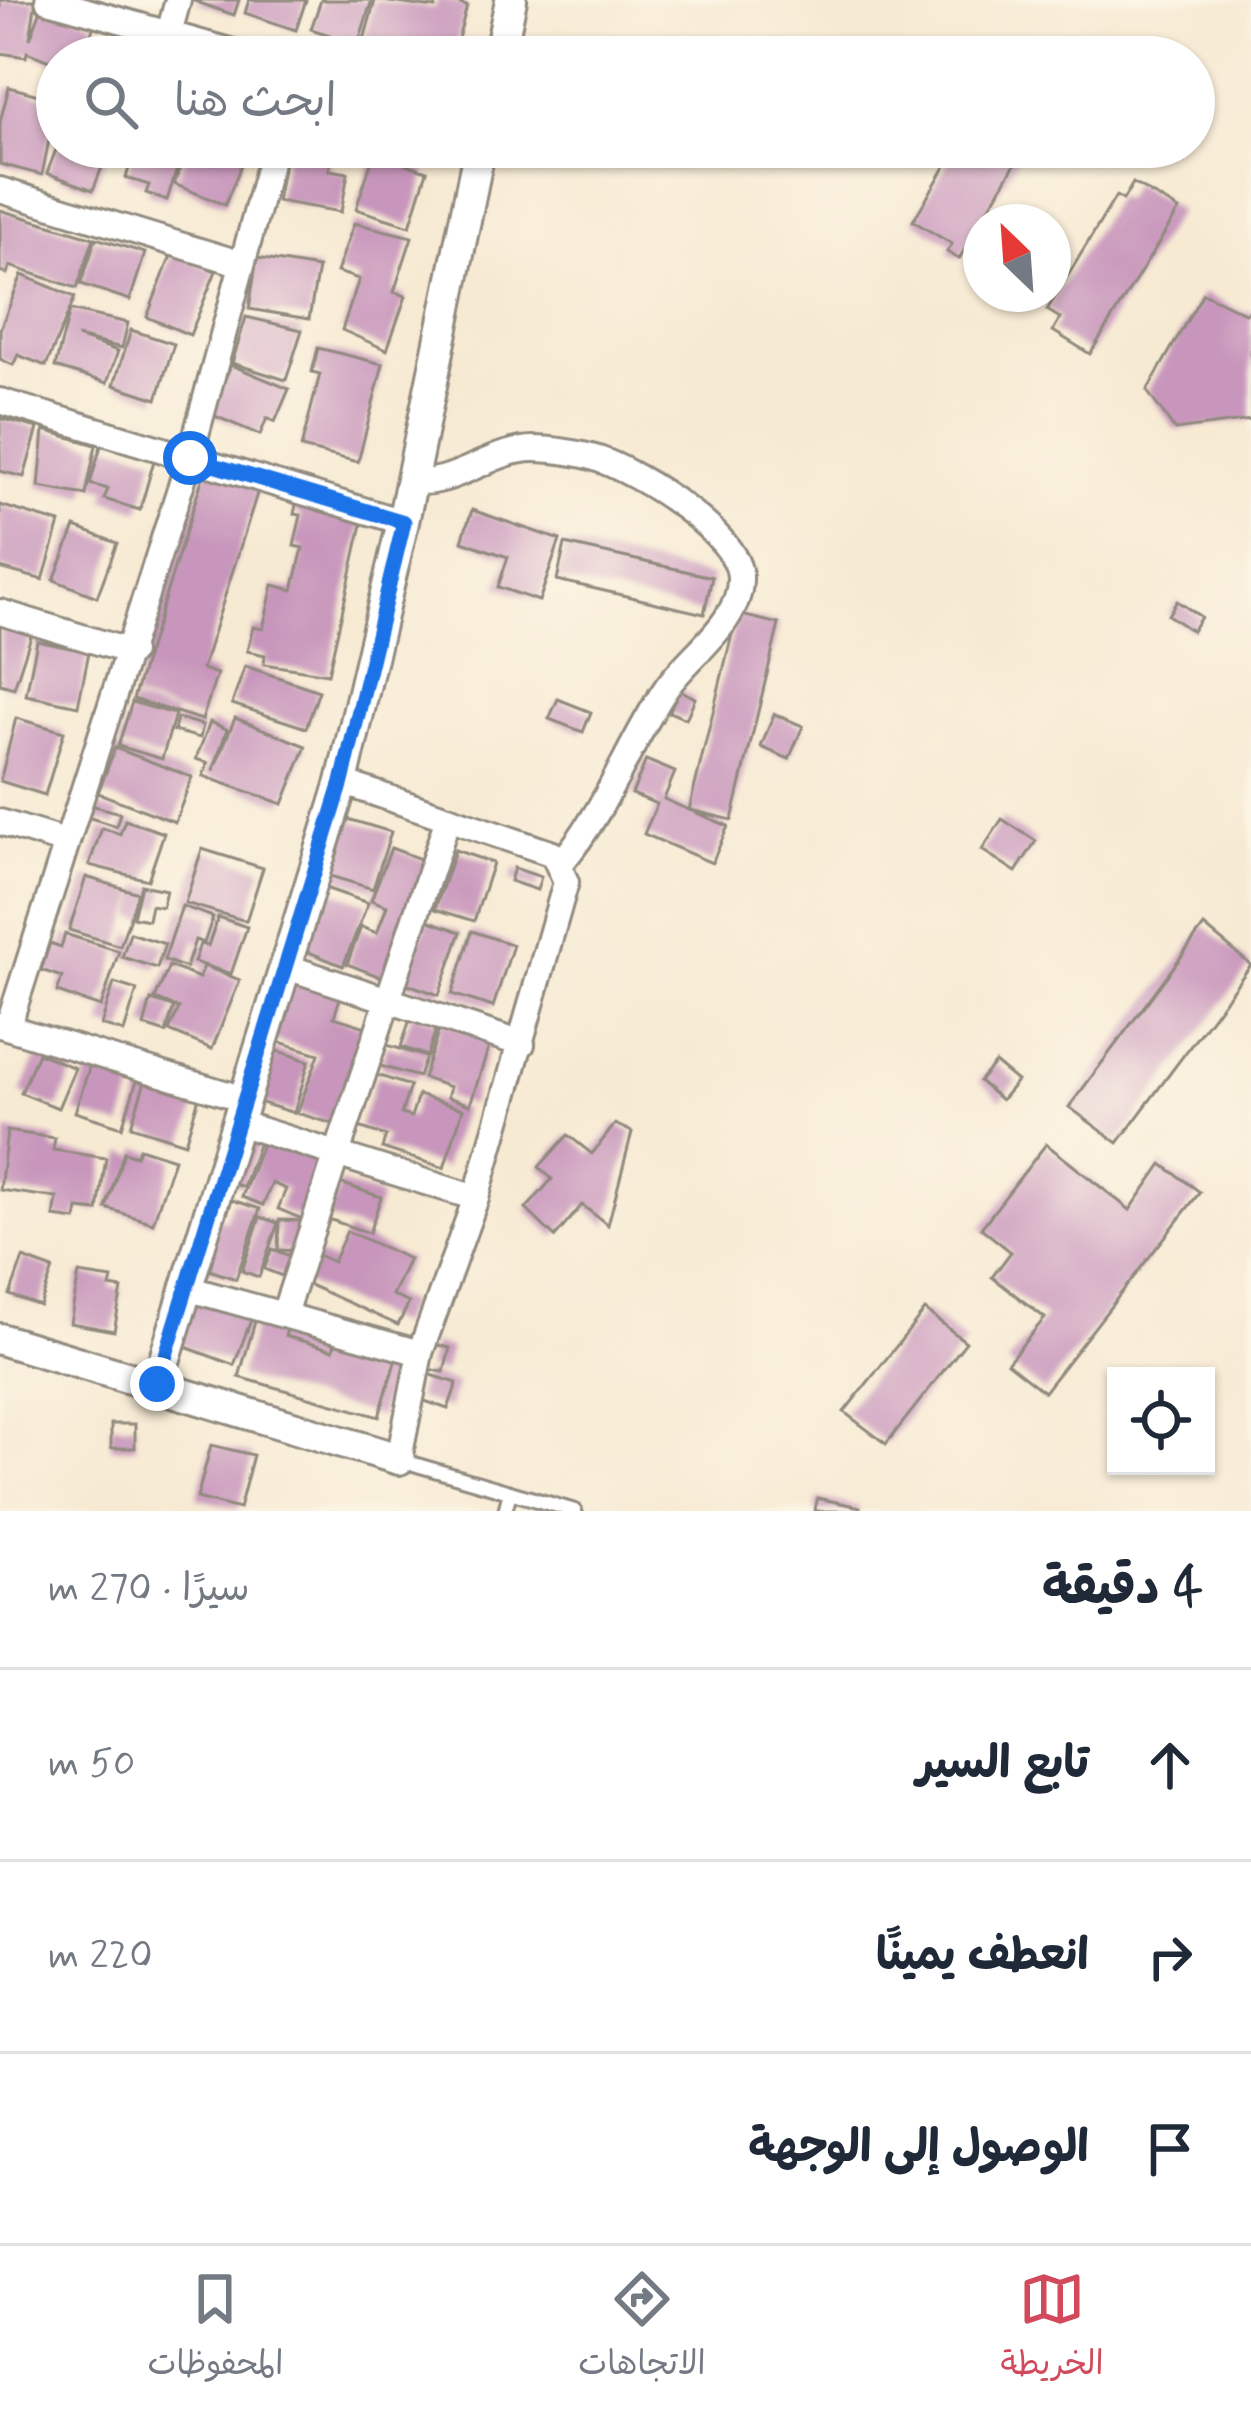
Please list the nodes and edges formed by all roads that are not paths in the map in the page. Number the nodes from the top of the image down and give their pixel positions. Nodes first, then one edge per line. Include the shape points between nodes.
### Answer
1 (48, 0) edge
2 (178, 0) edge
3 (511, 0) edge
4 (170, 33) junction
5 (180, 36) edge
6 (503, 36) edge
7 (268, 168) edge
8 (476, 168) edge
9 (0, 190) edge
10 (239, 263) junction
11 (0, 401) edge
12 (190, 458) junction
13 (412, 481) junction
14 (404, 522) junction
15 (0, 612) edge
16 (131, 652) junction
17 (342, 782) junction
18 (448, 818) junction
19 (0, 822) edge
20 (64, 842) junction
21 (561, 862) junction
22 (284, 966) junction
23 (386, 1004) junction
24 (4, 1026) edge
25 (522, 1044) junction
26 (241, 1112) junction
27 (337, 1154) junction
28 (476, 1198) junction
29 (187, 1288) junction
30 (284, 1311) junction
31 (0, 1339) edge
32 (420, 1353) junction
33 (157, 1384) junction
34 (399, 1460) junction
35 (509, 1492) junction
36 (505, 1511) edge
37 (575, 1511) edge

1 - 4 street
2 - 4 street
3 - 6 street
4 - 5 street
7 - 10 street
8 - 13 street
9 - 10 street
10 - 12 street
11 - 12 street
12 - 14 street
12 - 16 street
13 - 14 street
13 - 21 street via 432,484 532,449 597,458 676,500 737,556 735,605 666,689 596,821
14 - 17 street
15 - 16 street
16 - 20 street
17 - 18 street
17 - 22 street
18 - 21 street
18 - 23 street
19 - 20 street
20 - 24 street
21 - 25 street via 566,882
22 - 23 street
22 - 26 street
23 - 25 street
23 - 27 street
24 - 26 street
25 - 28 street
26 - 27 street
26 - 29 street
27 - 28 street
27 - 30 street
28 - 32 street
29 - 30 street
29 - 33 street
30 - 32 street
31 - 33 street
32 - 34 street
33 - 34 street
34 - 35 lane
35 - 36 lane
35 - 37 lane

